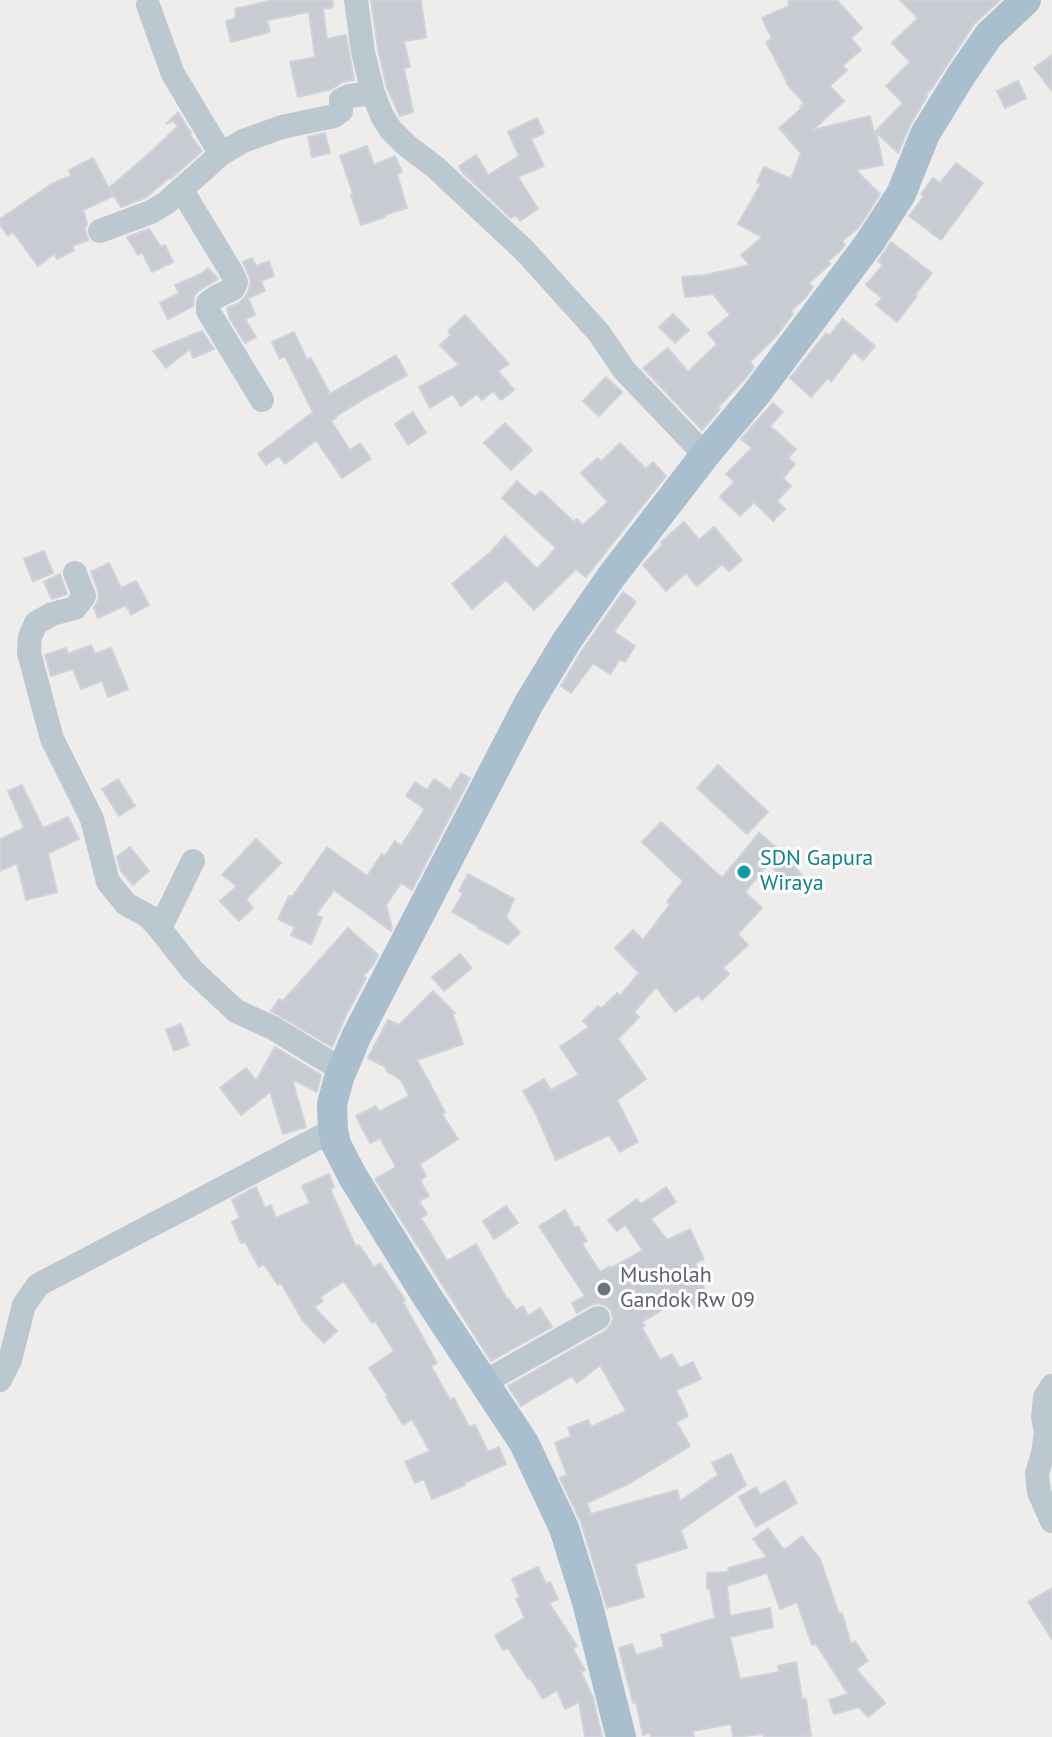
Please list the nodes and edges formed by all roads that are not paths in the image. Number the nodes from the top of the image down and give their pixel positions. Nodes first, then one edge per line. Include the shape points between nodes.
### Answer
1 (356, 0) edge
2 (1026, 0) edge
3 (148, 5) dead end
4 (373, 93) junction
5 (221, 154) junction
6 (181, 189) junction
7 (100, 231) dead end
8 (262, 400) dead end
9 (705, 455) junction
10 (75, 573) dead end
11 (193, 861) dead end
12 (160, 928) junction
13 (342, 1070) junction
14 (333, 1130) junction
15 (598, 1318) dead end
16 (0, 1380) edge
17 (483, 1383) junction
18 (1052, 1386) edge
19 (1052, 1521) edge
20 (621, 1737) edge

1 - 4 street
2 - 9 main road via 989,35 962,74 925,134 901,194 870,242
3 - 5 street via 173,74
4 - 5 street via 341,100 341,111 334,116 271,130
4 - 9 street via 391,130 525,251 599,333 634,381
5 - 6 street
6 - 7 street via 151,212
6 - 8 street via 236,282 208,303 208,311
9 - 13 main road via 611,577 529,703
10 - 12 street via 84,596 75,608 36,623 29,653 52,739 92,819 108,882 126,904
11 - 12 street
12 - 13 street via 192,970 236,1011
13 - 14 main road via 332,1104
14 - 16 street via 38,1285 24,1305
14 - 17 main road via 353,1177
15 - 17 street
17 - 20 main road via 524,1443 564,1528
18 - 19 street via 1045,1397 1046,1432 1037,1474

